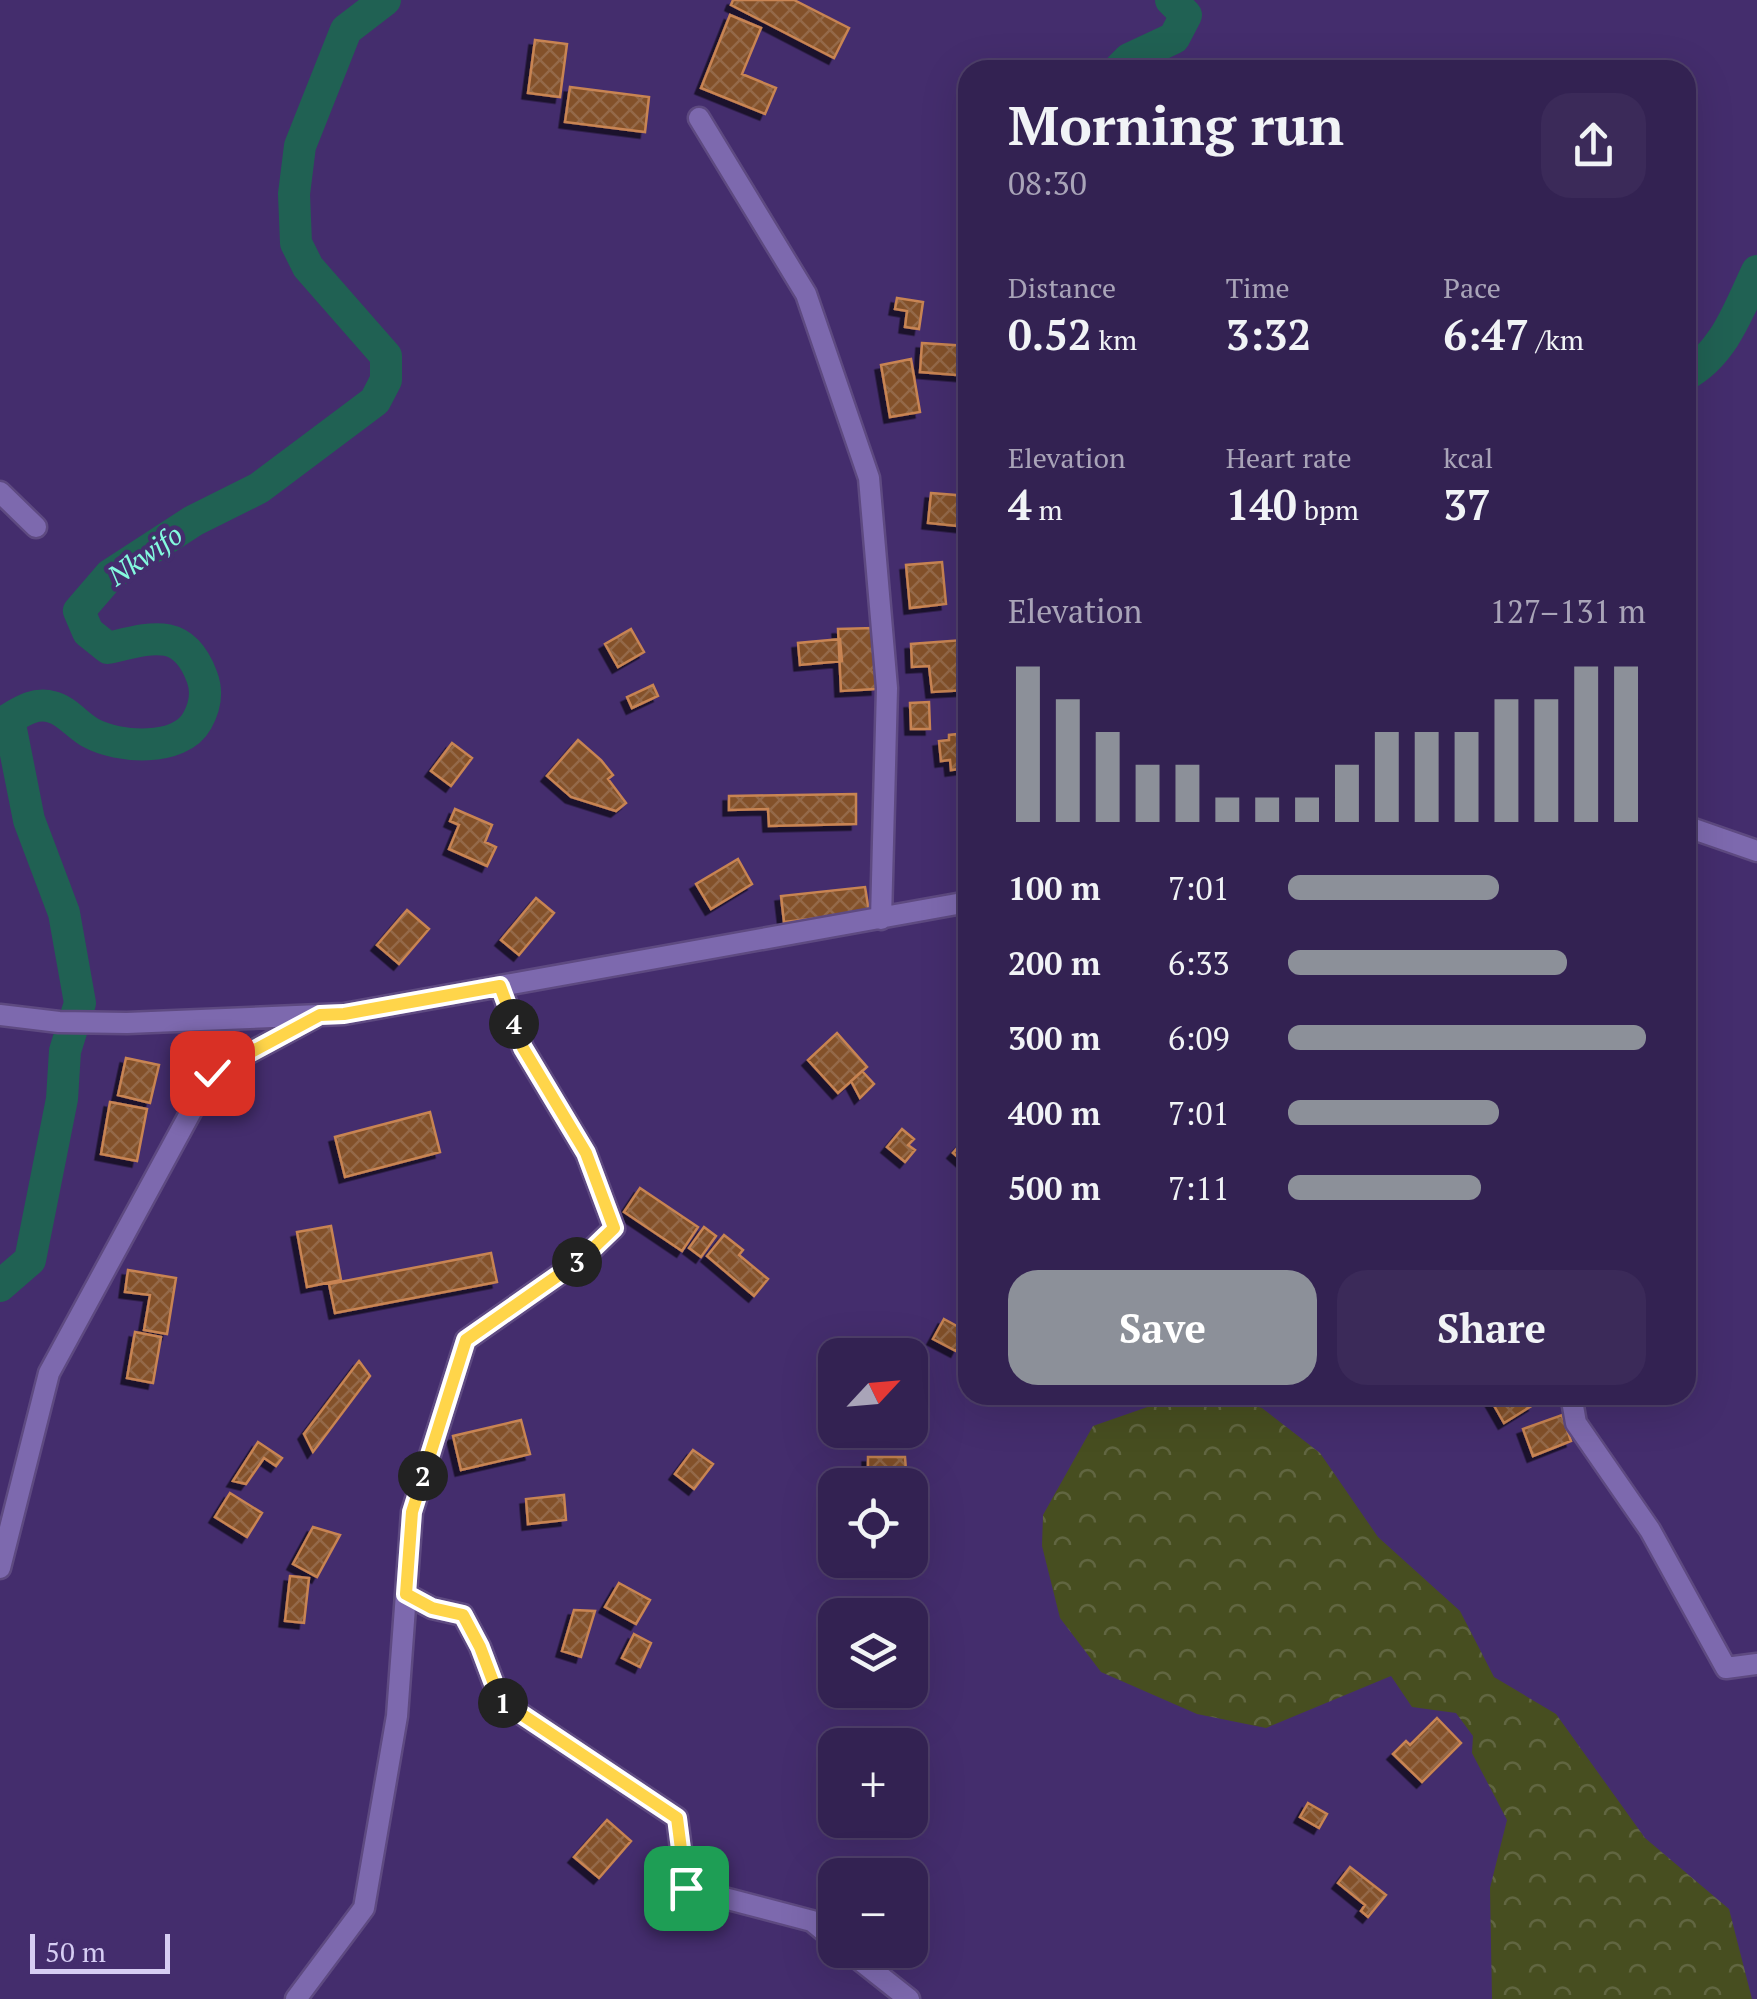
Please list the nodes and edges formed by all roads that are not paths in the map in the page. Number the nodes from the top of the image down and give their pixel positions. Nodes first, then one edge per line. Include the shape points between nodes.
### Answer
1 (699, 118) dead end
2 (0, 492) edge
3 (36, 528) dead end
4 (1696, 830) edge
5 (1757, 850) edge
6 (958, 904) edge
7 (881, 918) junction
8 (500, 986) junction
9 (0, 1015) edge
10 (320, 1015) junction
11 (1573, 1405) edge
12 (0, 1568) edge
13 (406, 1594) junction
14 (1757, 1664) edge
15 (818, 1926) edge
16 (870, 1968) edge
17 (296, 1999) edge
18 (909, 1999) edge

1 - 7 street via 806,294 869,478 887,688
2 - 3 street
4 - 5 street
6 - 7 street
7 - 8 street
8 - 10 street
8 - 13 street via 523,1048 586,1153 614,1228 583,1258 466,1340 412,1512
9 - 10 street via 59,1022
10 - 12 street via 212,1073 49,1373
11 - 14 street via 1576,1423 1650,1530 1726,1668
13 - 15 street via 463,1615 500,1700 677,1818 686,1888
13 - 17 street via 397,1716 364,1908
16 - 18 street

